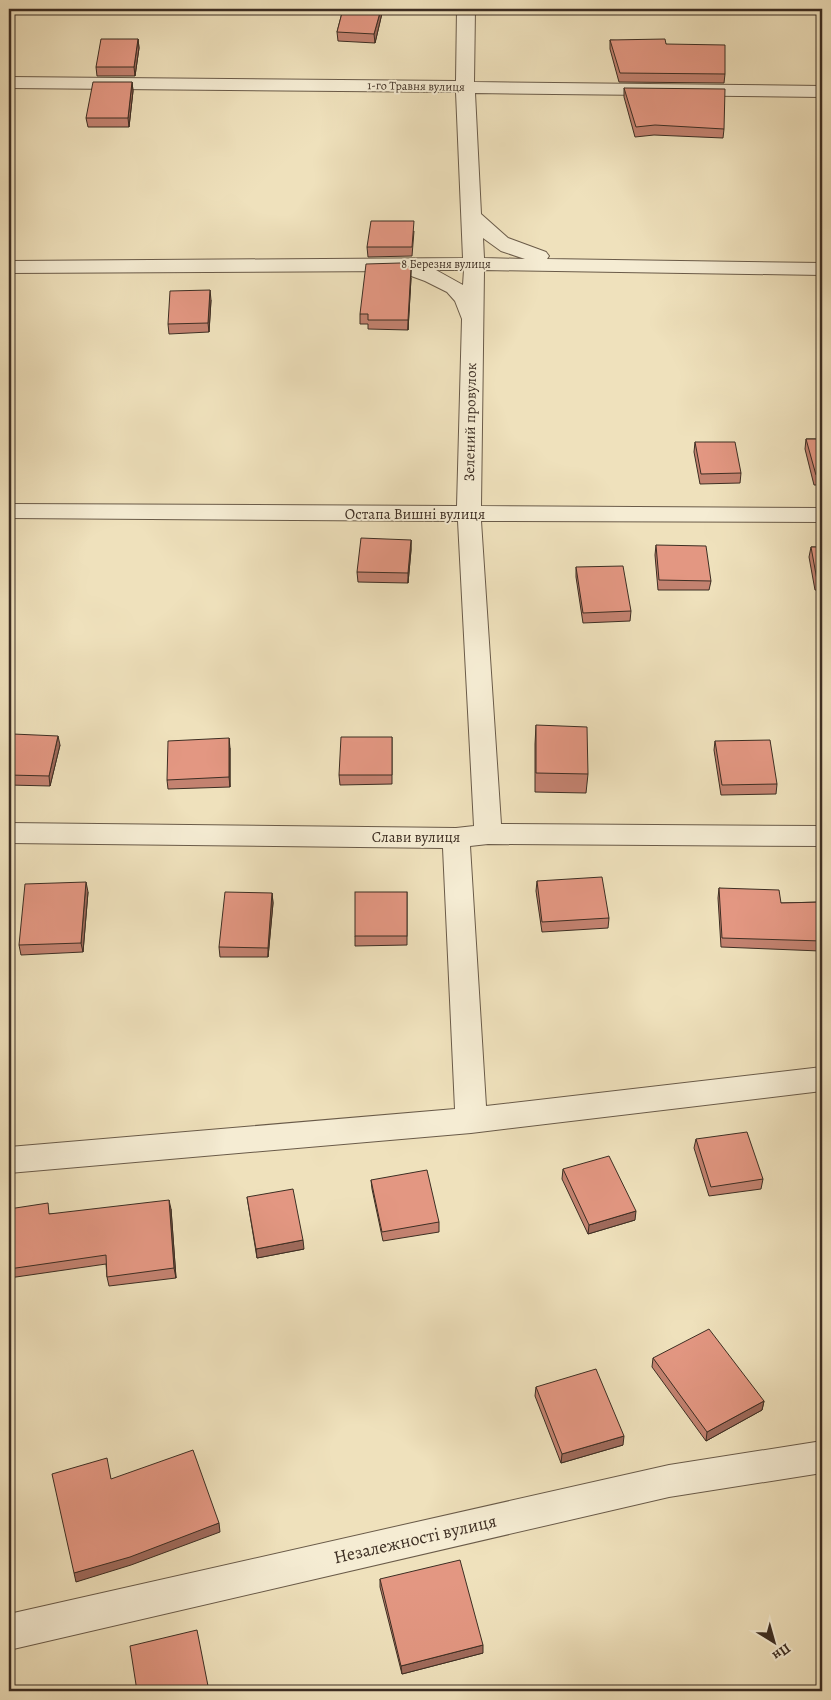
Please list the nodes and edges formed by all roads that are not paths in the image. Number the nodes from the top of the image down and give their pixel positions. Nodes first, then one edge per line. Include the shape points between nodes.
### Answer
1 (466, 9) edge
2 (9, 82) edge
3 (465, 86) junction
4 (822, 91) edge
5 (472, 215) junction
6 (382, 264) junction
7 (474, 264) junction
8 (577, 266) junction
9 (9, 267) edge
10 (822, 270) edge
11 (472, 318) junction
12 (9, 511) edge
13 (469, 515) junction
14 (822, 515) edge
15 (9, 833) edge
16 (488, 834) junction
17 (822, 836) edge
18 (456, 838) junction
19 (822, 1079) edge
20 (471, 1120) junction
21 (9, 1160) edge
22 (822, 1457) edge
23 (9, 1632) edge

1 - 3 street, Зелений провулок
2 - 3 street, 1-го Травня вулиця
3 - 4 street, 1-го Травня вулиця
3 - 5 street, Зелений провулок
5 - 7 street, Зелений провулок
5 - 8 street via 489,236 504,245
6 - 7 street, 8 Березня вулиця
6 - 9 street, 8 Березня вулиця
6 - 11 street via 406,268 443,282 465,299
7 - 8 street, 8 Березня вулиця
7 - 11 street, Зелений провулок
8 - 10 street, 8 Березня вулиця
11 - 13 street, Зелений провулок
12 - 13 street, Остапа Вишні вулиця
13 - 14 street, Остапа Вишні вулиця
13 - 16 street, Зелений провулок
15 - 18 street, Слави вулиця
16 - 17 street, Слави вулиця
16 - 18 street, Слави вулиця
18 - 20 street
19 - 20 street
20 - 21 street
22 - 23 street, Незалежності вулиця via 669,1481

